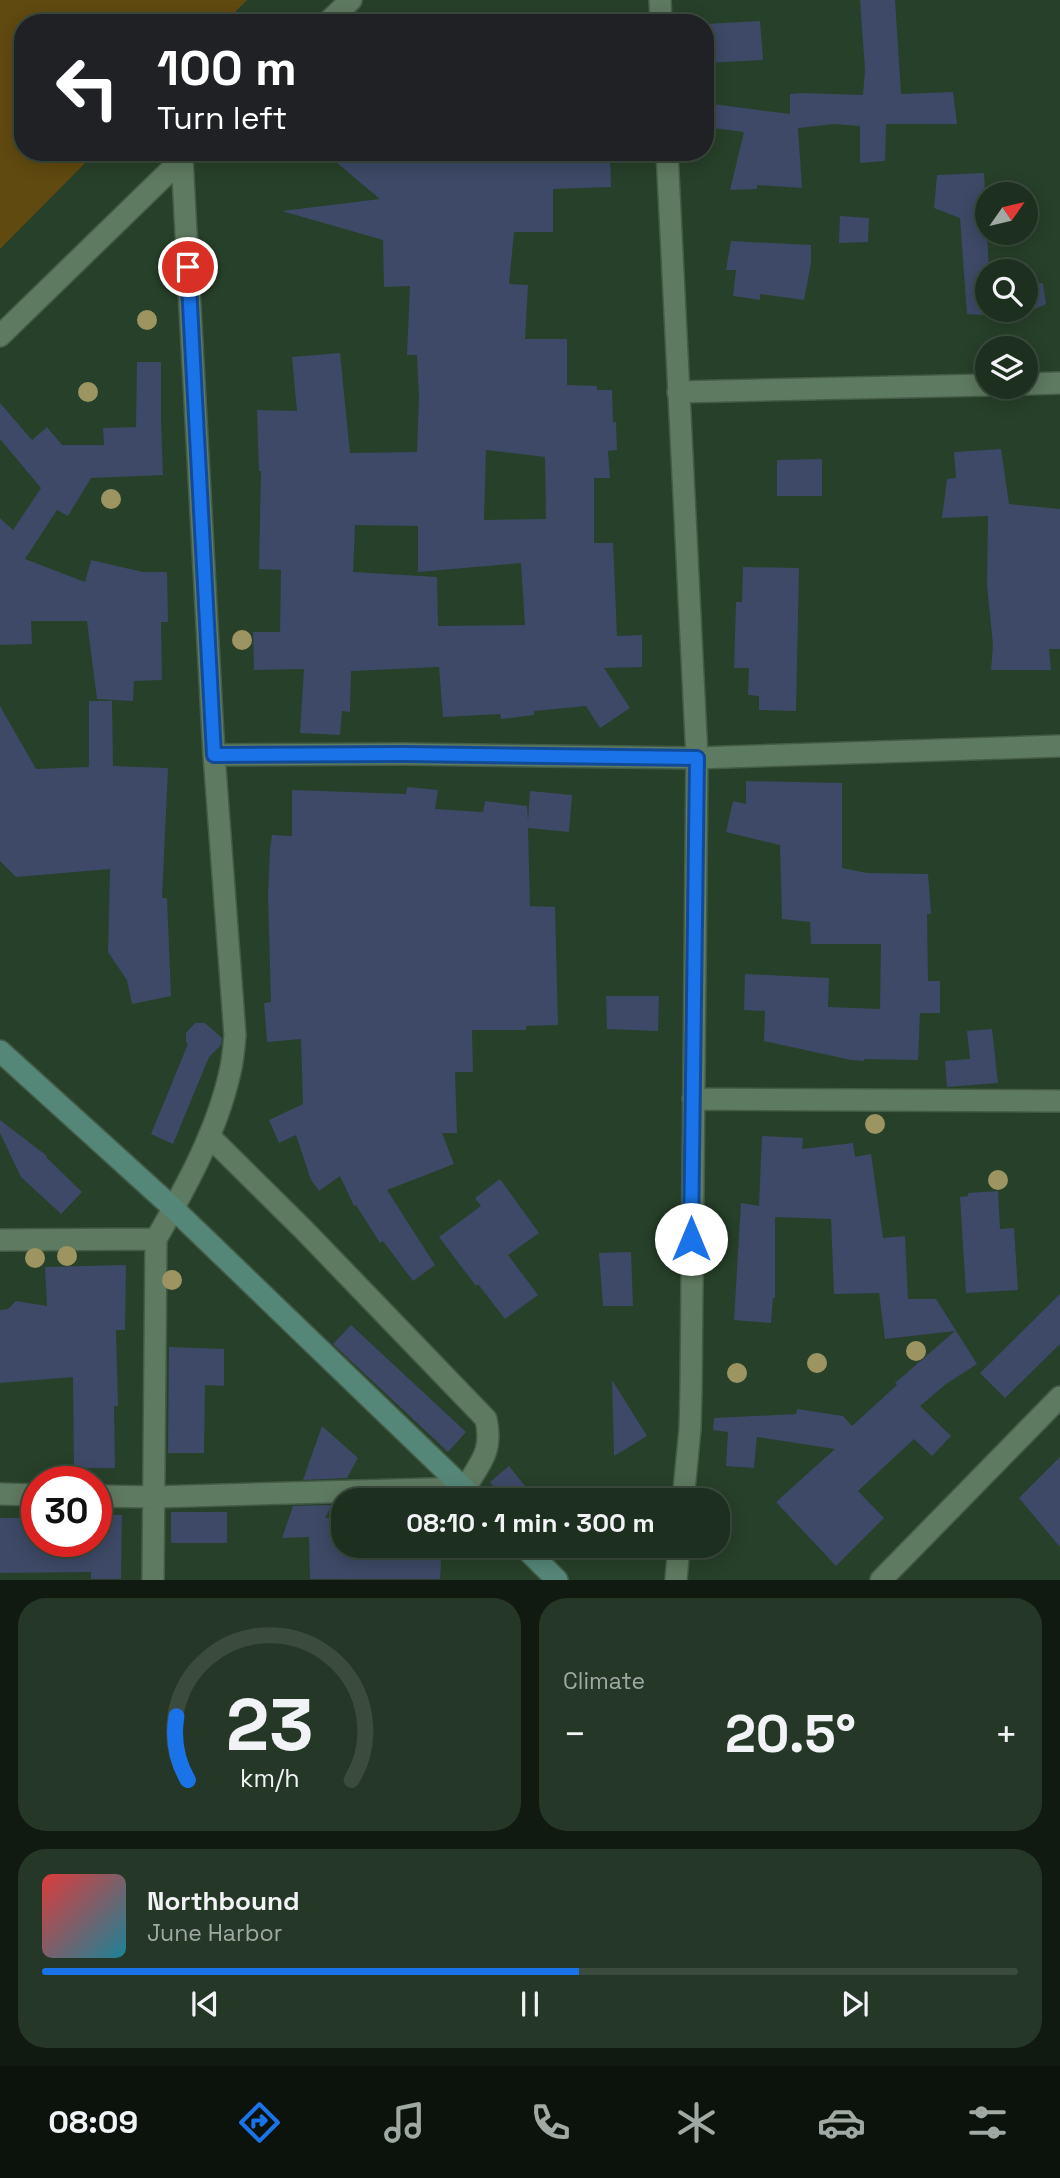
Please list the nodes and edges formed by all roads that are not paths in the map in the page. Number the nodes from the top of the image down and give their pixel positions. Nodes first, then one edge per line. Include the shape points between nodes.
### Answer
1 (351, 0) edge
2 (336, 14) edge
3 (180, 161) edge
4 (186, 161) edge
5 (667, 161) edge
6 (0, 336) edge
7 (1060, 383) edge
8 (1038, 384) edge
9 (975, 385) edge
10 (678, 392) junction
11 (1060, 746) edge
12 (214, 755) junction
13 (697, 758) junction
14 (0, 1051) edge
15 (693, 1099) junction
16 (1060, 1101) edge
17 (209, 1136) junction
18 (173, 1208) junction
19 (156, 1239) junction
20 (0, 1240) edge
21 (1060, 1397) edge
22 (465, 1488) edge
23 (473, 1488) edge
24 (684, 1488) edge
25 (0, 1494) edge
26 (21, 1495) edge
27 (331, 1495) edge
28 (112, 1496) edge
29 (154, 1497) junction
30 (535, 1558) edge
31 (678, 1558) edge
32 (153, 1580) edge
33 (557, 1580) edge
34 (676, 1580) edge
35 (881, 1580) edge

1 - 2 street
3 - 6 street
4 - 12 street
5 - 10 street
7 - 8 street
9 - 10 street
10 - 13 street
11 - 13 street
12 - 13 street
12 - 17 street via 236,1035 230,1072
13 - 15 street
14 - 18 street
15 - 16 street
15 - 24 street via 690,1429
17 - 18 street
17 - 23 street via 486,1419 487,1451
18 - 19 street
18 - 22 street
19 - 20 street
19 - 29 street
21 - 35 street
25 - 26 street
27 - 29 street
28 - 29 street
29 - 32 street
30 - 33 street
31 - 34 street

